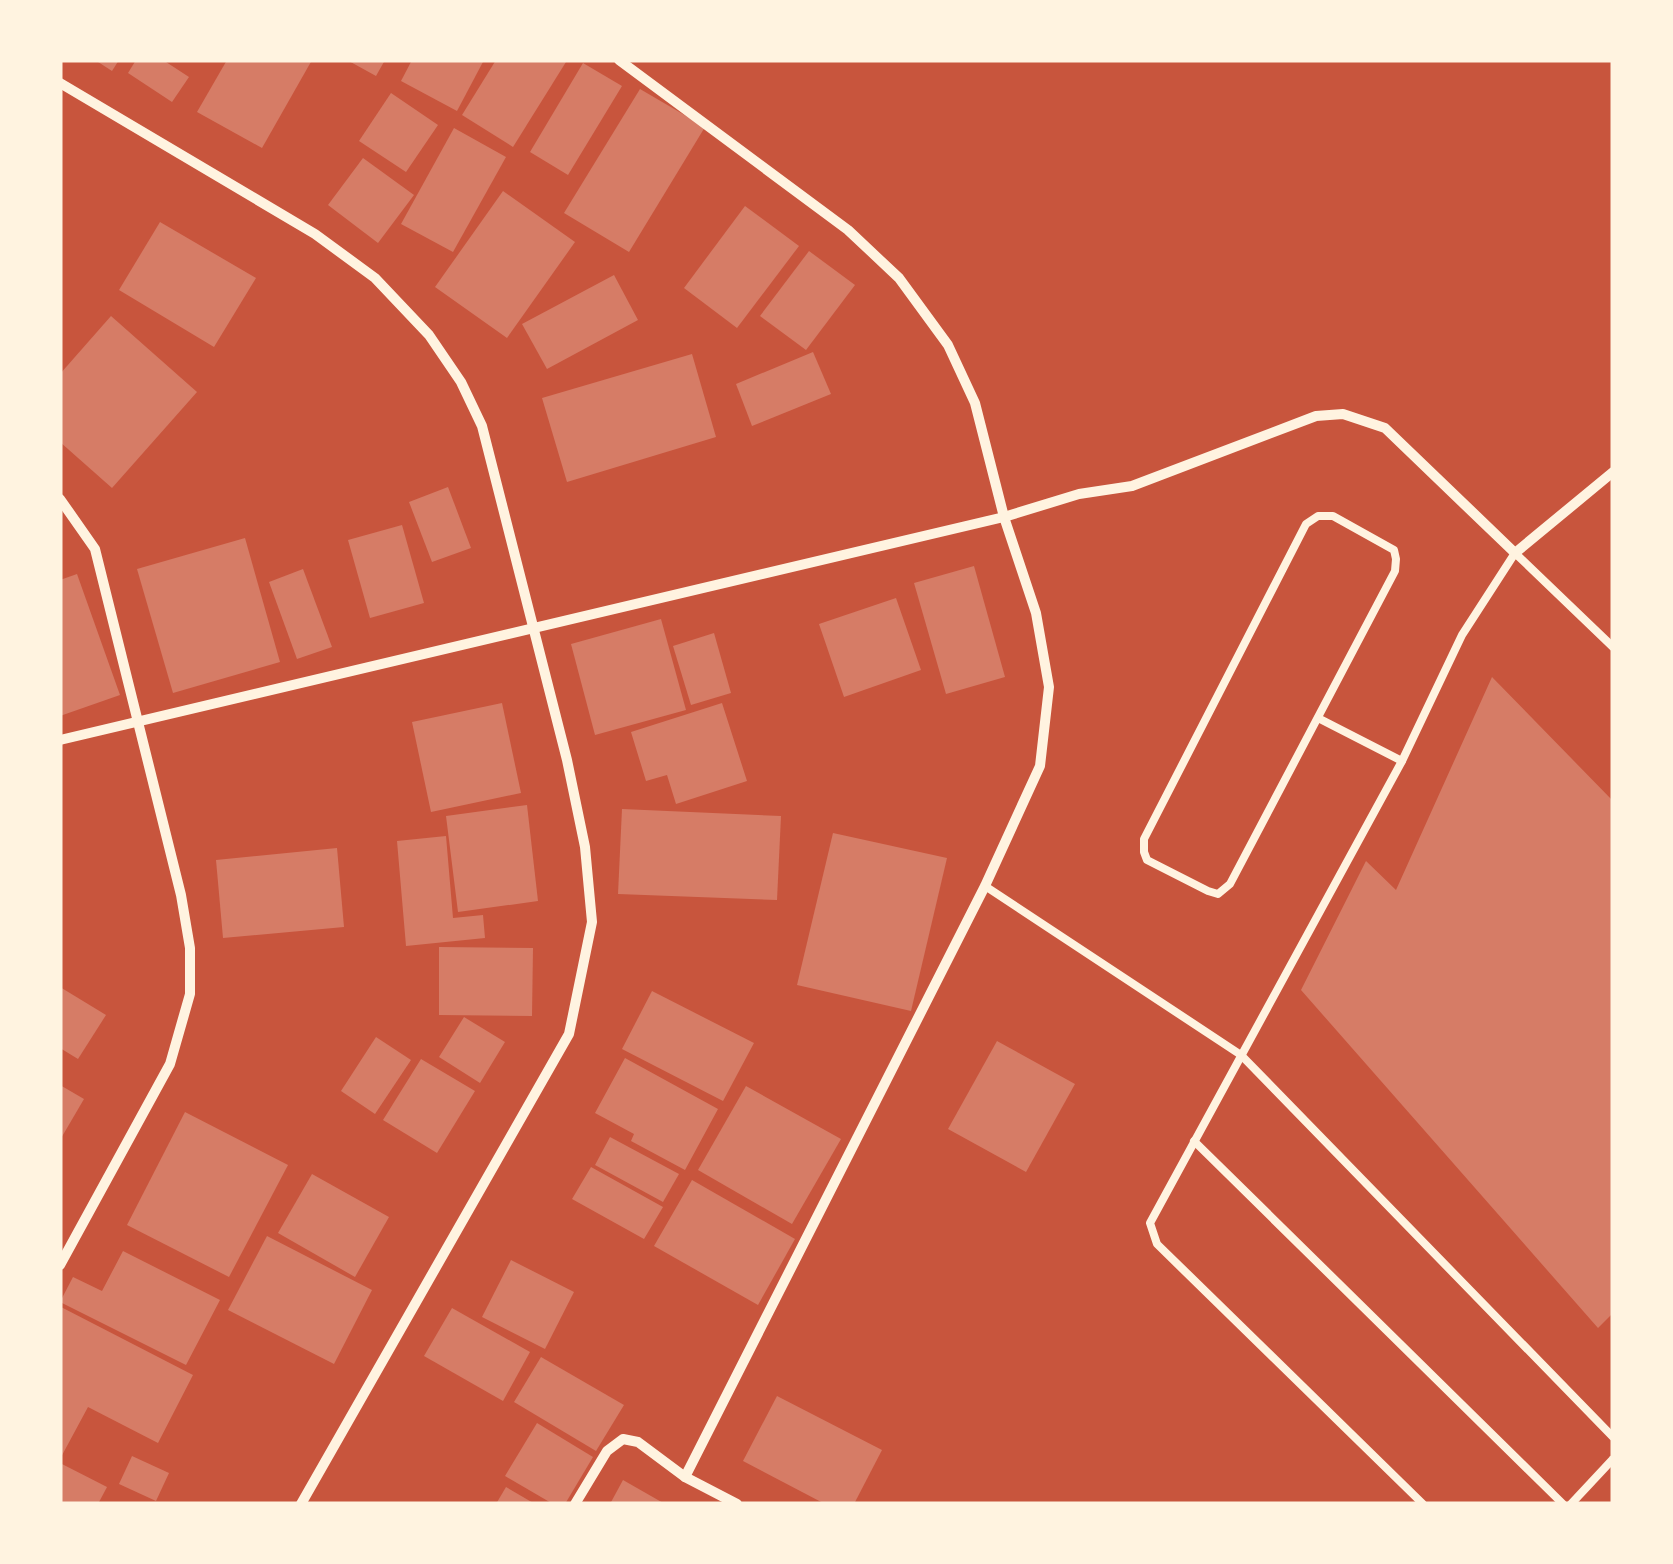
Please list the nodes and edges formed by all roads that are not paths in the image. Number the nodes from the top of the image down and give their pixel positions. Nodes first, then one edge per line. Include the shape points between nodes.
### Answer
1 (619, 60) edge
2 (60, 83) edge
3 (1613, 472) edge
4 (60, 499) edge
5 (1004, 517) junction
6 (1515, 553) junction
7 (533, 630) junction
8 (1613, 647) edge
9 (1318, 718) junction
10 (138, 721) junction
11 (60, 740) edge
12 (1402, 761) junction
13 (985, 886) junction
14 (1241, 1056) junction
15 (1194, 1141) junction
16 (60, 1265) edge
17 (1613, 1436) edge
18 (1613, 1459) edge
19 (684, 1477) junction
20 (300, 1504) edge
21 (575, 1504) edge
22 (737, 1504) edge
23 (1422, 1504) edge
24 (1563, 1504) edge
25 (1572, 1504) edge

1 - 5 street via 848,230 899,278 948,345 975,403
2 - 7 street via 315,234 375,278 429,335 482,426
3 - 6 street
4 - 10 street via 95,549
5 - 6 street via 1132,486 1316,416 1344,414 1384,428
5 - 7 street
5 - 13 street via 1036,612 1049,687 1040,766
6 - 8 lane
6 - 12 lane via 1462,635
7 - 10 street
7 - 20 street via 567,760 592,922 569,1034
9 - 9 lane via 1396,559 1394,550 1333,516 1306,524 1144,839 1147,860 1218,894 1230,884
9 - 12 lane
10 - 11 street
10 - 16 street via 181,895 190,994 170,1064
12 - 14 lane
13 - 14 lane
13 - 19 street
14 - 15 lane
14 - 17 lane
15 - 23 lane via 1150,1223 1157,1244
15 - 24 lane
18 - 25 lane
19 - 21 street via 638,1442 623,1439 607,1451
19 - 22 street

